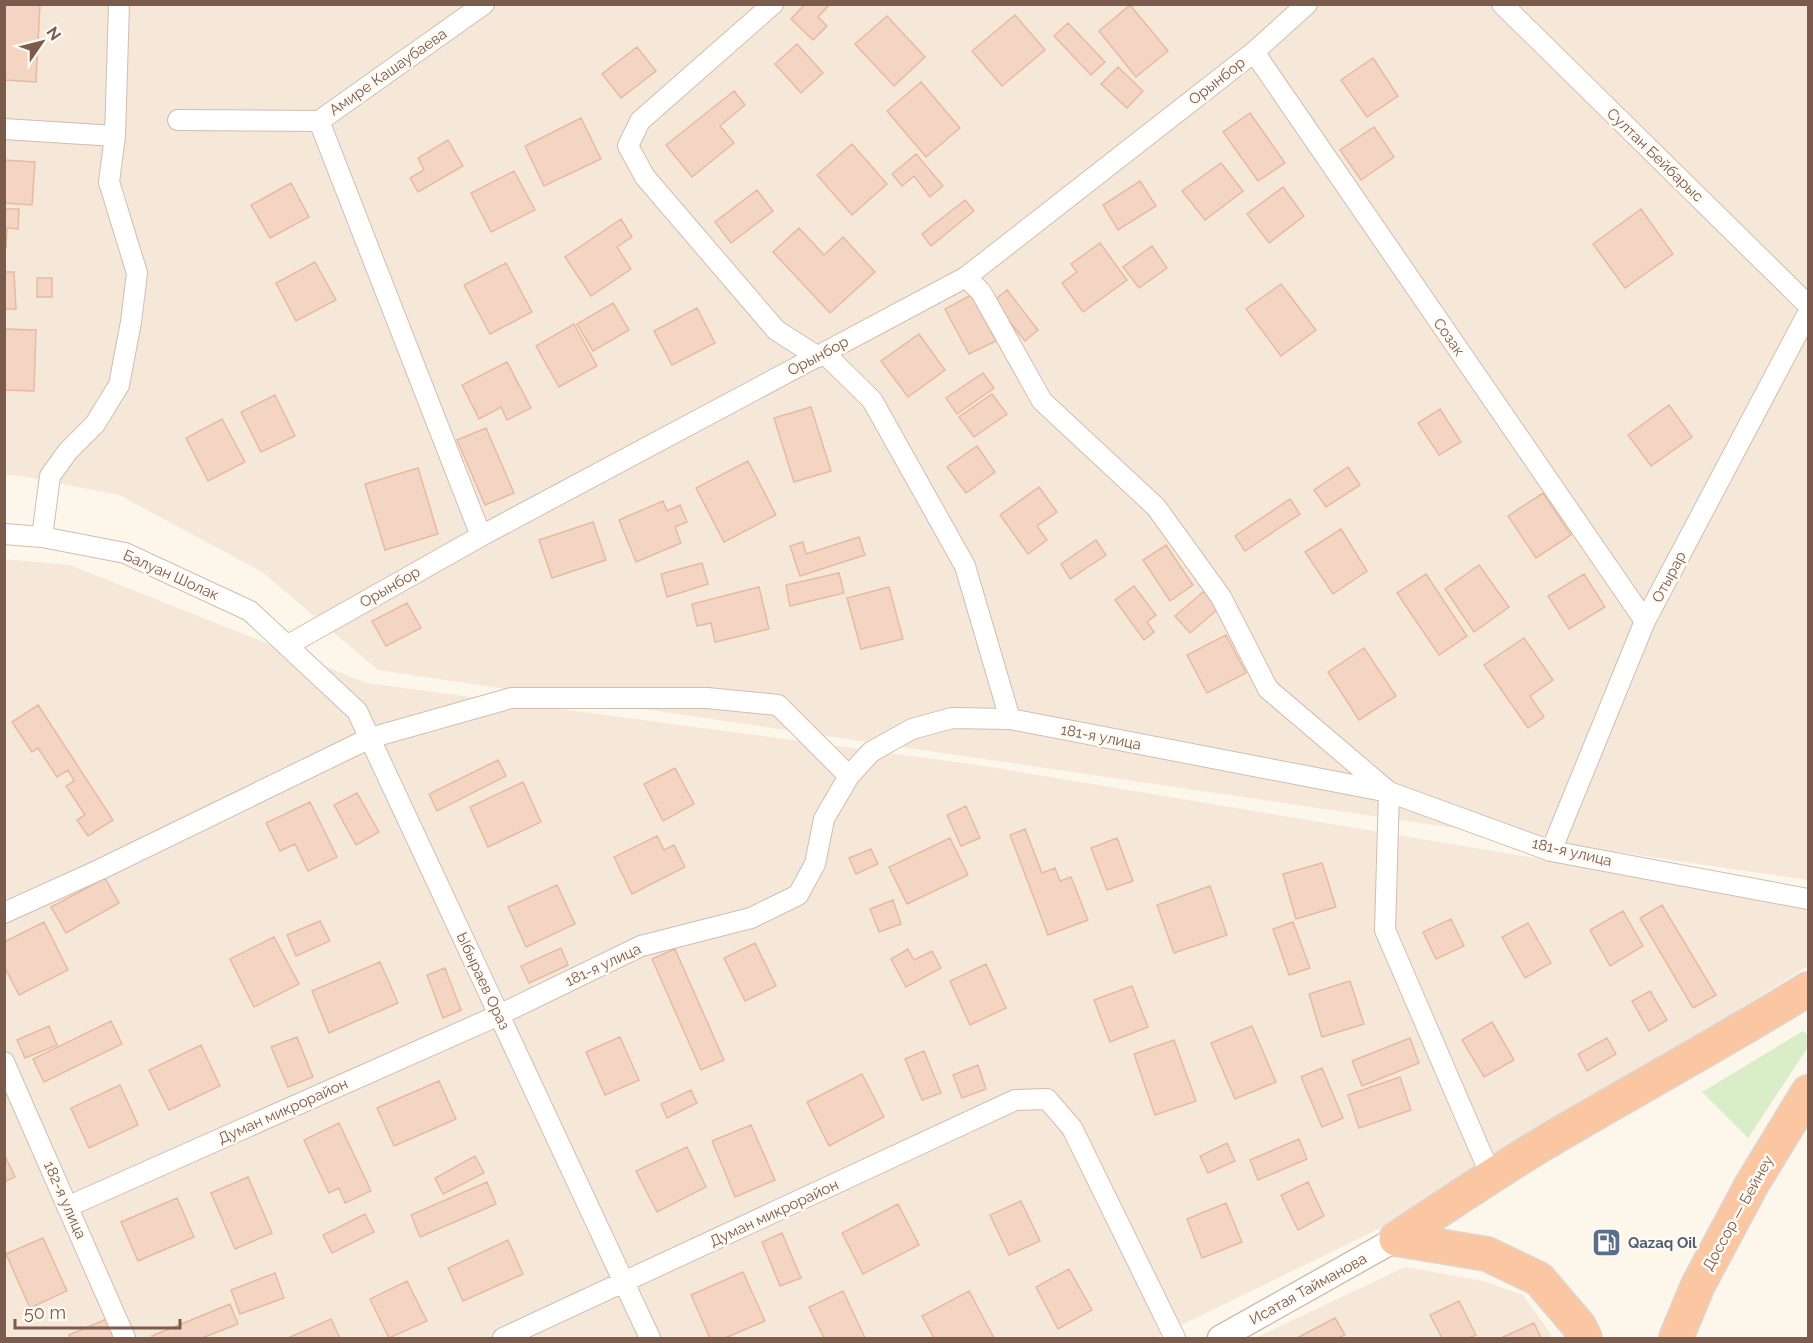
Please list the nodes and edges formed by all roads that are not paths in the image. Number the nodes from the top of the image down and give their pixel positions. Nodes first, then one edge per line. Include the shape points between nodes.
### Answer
1 (119, 4) edge
2 (484, 4) edge
3 (773, 4) edge
4 (1307, 4) edge
5 (1503, 4) edge
6 (1254, 52) junction
7 (178, 120) dead end
8 (319, 121) junction
9 (4, 129) edge
10 (115, 136) junction
11 (966, 277) junction
12 (1809, 305) edge
13 (1809, 313) edge
14 (821, 355) junction
15 (4, 534) edge
16 (481, 536) junction
17 (42, 537) junction
18 (1645, 621) junction
19 (288, 645) junction
20 (1010, 719) junction
21 (370, 738) junction
22 (849, 776) junction
23 (1389, 792) junction
24 (1551, 851) junction
25 (1809, 899) edge
26 (4, 913) edge
27 (1809, 989) edge
28 (499, 1015) junction
29 (4, 1062) edge
30 (1809, 1092) edge
31 (1491, 1176) junction
32 (68, 1207) junction
33 (1396, 1239) junction
34 (624, 1283) junction
35 (125, 1338) edge
36 (503, 1338) edge
37 (650, 1338) edge
38 (1175, 1338) edge
39 (1220, 1338) edge
40 (1585, 1338) edge
41 (1676, 1338) edge

1 - 10 street
2 - 8 street, Амире Кашаубаева
3 - 14 street via 640,121 628,146 645,177 776,330
4 - 6 street, Орынбор
5 - 12 street, Султан Бейбарыс
6 - 11 street, Орынбор
6 - 18 street, Созак
7 - 8 street, Амире Кашаубаева
8 - 16 street
9 - 10 street
10 - 17 street via 109,182 137,273 131,322 119,385 95,424 50,476
11 - 14 street, Орынбор
11 - 23 street via 981,292 1042,400 1156,507 1221,597 1268,688
13 - 18 street, Отырар
14 - 16 street, Орынбор
14 - 20 street via 872,400 965,566
15 - 17 street, Балуан Шолак
16 - 19 street, Орынбор
17 - 19 street, Балуан Шолак via 125,552 250,611
18 - 24 street, Отырар
19 - 21 street, Ыбыраев Ораз via 357,711
20 - 22 street, 181-я улица via 952,718 912,729 871,752
20 - 23 street, 181-я улица
21 - 22 street via 511,698 707,698 778,705
21 - 26 street
21 - 28 street, Ыбыраев Ораз
22 - 28 street, 181-я улица via 824,819 815,864 798,895 751,918 641,946
23 - 24 street, 181-я улица
23 - 31 street via 1384,930
24 - 25 street, 181-я улица
27 - 31 highway
28 - 32 street, Думан микрорайон
28 - 34 street, Ыбыраев Ораз
29 - 32 street, 182-я улица
30 - 41 highway, Доссор — Бейнеу via 1752,1184 1698,1285
31 - 33 highway
32 - 35 street, 182-я улица
33 - 39 street, Исатая Тайманова
33 - 40 highway via 1487,1254 1539,1279
34 - 36 street, Думан микрорайон
34 - 37 street, Ыбыраев Ораз
34 - 38 street, Думан микрорайон via 1015,1100 1047,1099 1072,1128

